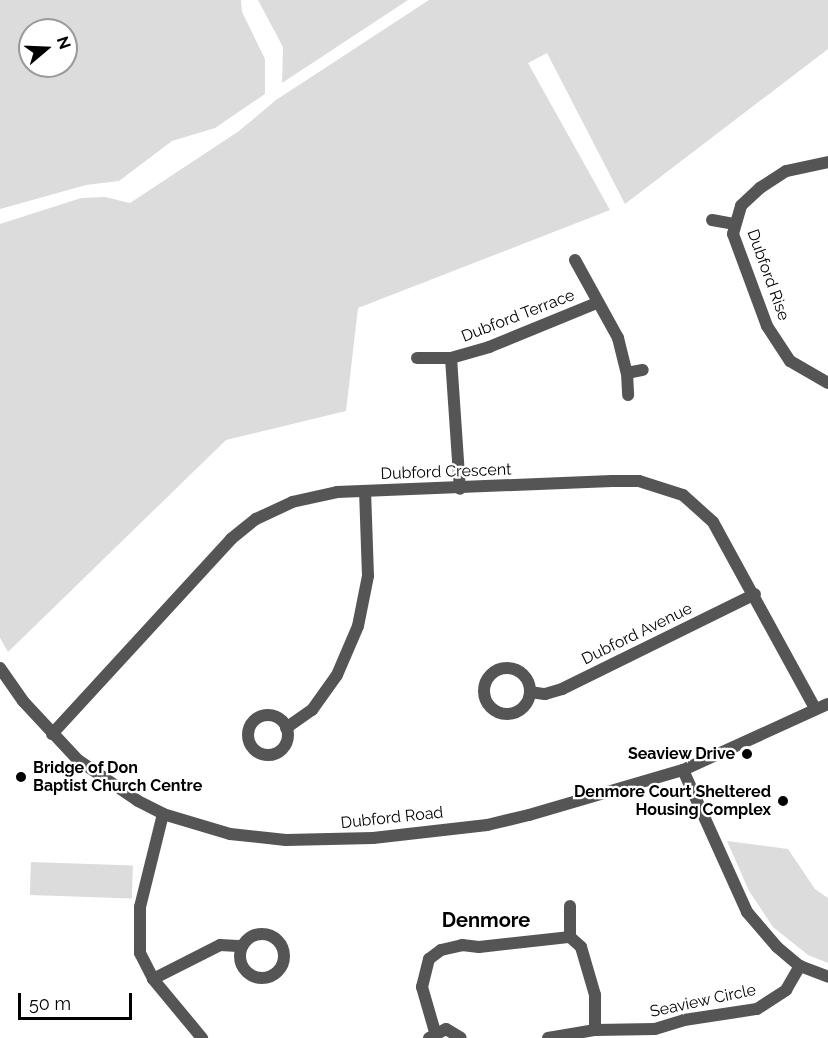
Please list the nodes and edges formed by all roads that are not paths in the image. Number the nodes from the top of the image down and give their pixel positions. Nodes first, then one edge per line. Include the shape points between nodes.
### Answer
1 (828, 162) edge
2 (712, 220) dead end
3 (734, 224) junction
4 (574, 260) dead end
5 (597, 303) junction
6 (417, 358) dead end
7 (451, 358) junction
8 (643, 370) dead end
9 (627, 373) junction
10 (828, 383) edge
11 (628, 394) dead end
12 (460, 489) junction
13 (365, 492) junction
14 (755, 594) junction
15 (0, 668) edge
16 (530, 693) dead end
17 (828, 704) edge
18 (816, 708) junction
19 (286, 728) dead end
20 (52, 734) junction
21 (683, 770) junction
22 (163, 814) junction
23 (570, 906) dead end
24 (570, 937) junction
25 (242, 946) dead end
26 (800, 966) junction
27 (828, 977) edge
28 (153, 979) junction
29 (595, 1030) junction
30 (432, 1035) edge
31 (202, 1038) edge
32 (461, 1038) edge
33 (548, 1038) edge

1 - 3 street, Dubford Rise via 803,165 771,180 749,196
2 - 3 street, Dubford Rise
3 - 10 street, Dubford Rise via 737,245 767,326 790,361
4 - 5 street, Dubford Terrace
5 - 7 street, Dubford Terrace via 522,335
5 - 9 street, Dubford Terrace via 618,339
6 - 7 street, Dubford Terrace
7 - 12 street, Dubford Terrace
8 - 9 street
9 - 11 street, Dubford Terrace
12 - 13 street, Dubford Crescent
12 - 14 street, Dubford Crescent via 612,481 661,486 683,495 713,522
13 - 19 street via 368,576 358,626 337,675 312,710
13 - 20 street, Dubford Crescent via 310,497 256,519 231,539
14 - 16 street, Dubford Avenue via 561,688 545,694
14 - 18 street, Dubford Crescent
15 - 20 street, Dubford Road
17 - 18 street, Dubford Road
18 - 21 street, Dubford Road
20 - 22 street, Dubford Road via 112,785
21 - 22 street, Dubford Road via 609,794 487,825 343,840 286,840 230,834
21 - 26 street via 747,912 777,947
22 - 28 street via 140,907 140,953
23 - 24 street
24 - 29 street via 581,947 587,963 595,995
24 - 30 street via 441,950 429,959 422,987
25 - 28 street via 220,945
26 - 27 street
26 - 29 street, Seaview Circle via 786,990 757,1009 684,1020 655,1029
28 - 31 street
29 - 33 street, Seaview Circle
30 - 32 street via 452,1030

